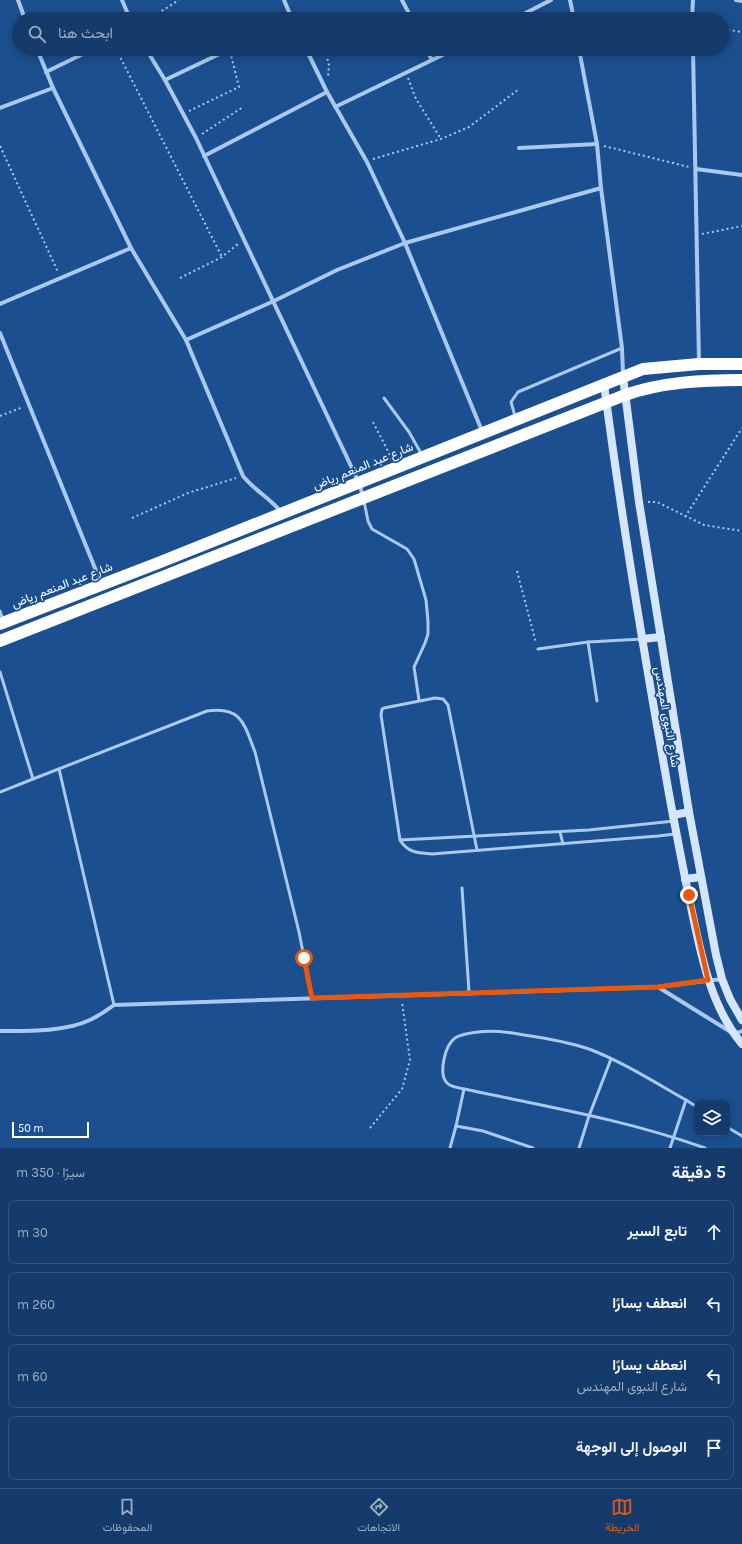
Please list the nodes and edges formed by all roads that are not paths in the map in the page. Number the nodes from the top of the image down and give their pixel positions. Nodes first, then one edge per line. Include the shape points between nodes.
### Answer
1 (18, 0) edge
2 (122, 0) edge
3 (284, 0) edge
4 (402, 0) edge
5 (551, 0) edge
6 (570, 0) edge
7 (693, 0) edge
8 (736, 0) edge
9 (742, 1) edge
10 (22, 12) edge
11 (127, 12) edge
12 (289, 12) edge
13 (408, 12) edge
14 (528, 12) edge
15 (573, 12) edge
16 (692, 12) edge
17 (40, 56) edge
18 (79, 56) edge
19 (150, 56) edge
20 (215, 56) edge
21 (309, 56) edge
22 (430, 56) edge
23 (440, 56) edge
24 (580, 56) edge
25 (693, 56) edge
26 (432, 60) junction
27 (46, 72) junction
28 (165, 80) junction
29 (53, 88) junction
30 (327, 92) junction
31 (335, 107) junction
32 (0, 108) edge
33 (597, 144) junction
34 (519, 148) dead end
35 (204, 156) junction
36 (696, 169) junction
37 (742, 175) edge
38 (601, 188) junction
39 (405, 243) junction
40 (132, 248) junction
41 (274, 301) junction
42 (0, 304) edge
43 (0, 333) edge
44 (186, 340) junction
45 (622, 348) junction
46 (699, 364) junction
47 (742, 364) edge
48 (623, 377) junction
49 (742, 380) edge
50 (604, 384) junction
51 (626, 395) junction
52 (384, 398) dead end
53 (606, 403) junction
54 (516, 420) junction
55 (483, 434) junction
56 (423, 457) junction
57 (429, 472) junction
58 (359, 483) junction
59 (364, 498) junction
60 (282, 513) junction
61 (101, 585) junction
62 (51, 604) junction
63 (1, 619) edge
64 (56, 619) junction
65 (661, 637) junction
66 (642, 639) junction
67 (0, 641) edge
68 (588, 642) junction
69 (538, 650) road end
70 (0, 672) edge
71 (419, 700) junction
72 (597, 701) dead end
73 (59, 769) junction
74 (33, 779) junction
75 (0, 792) edge
76 (690, 812) junction
77 (673, 818) junction
78 (560, 832) junction
79 (676, 834) junction
80 (475, 836) junction
81 (400, 840) junction
82 (563, 844) junction
83 (477, 850) junction
84 (702, 877) junction
85 (685, 879) junction
86 (462, 888) dead end
87 (722, 979) junction
88 (708, 980) junction
89 (658, 987) junction
90 (469, 992) junction
91 (312, 998) junction
92 (114, 1005) junction
93 (742, 1020) edge
94 (0, 1031) edge
95 (742, 1031) edge
96 (734, 1034) junction
97 (742, 1044) edge
98 (611, 1059) junction
99 (464, 1089) junction
100 (686, 1100) junction
101 (694, 1105) edge
102 (589, 1116) junction
103 (456, 1126) junction
104 (730, 1129) edge
105 (742, 1136) edge
106 (674, 1137) junction
107 (450, 1148) edge
108 (533, 1148) edge
109 (579, 1148) edge
110 (670, 1148) edge
111 (705, 1148) edge

1 - 10 street
2 - 11 street
3 - 12 street
4 - 13 street
5 - 14 street
6 - 15 street
7 - 16 street
8 - 9 street
17 - 27 street
18 - 27 street
19 - 28 street
20 - 28 street
21 - 30 street
22 - 26 street
23 - 26 street
24 - 33 street
25 - 36 street
26 - 31 street
27 - 29 street
28 - 35 street
29 - 32 street
29 - 40 street
30 - 31 street
30 - 35 street
31 - 39 street via 367,162
33 - 34 street
33 - 38 street
35 - 41 street
36 - 37 street
36 - 46 street
38 - 39 street
38 - 45 street
39 - 41 street via 337,270
39 - 55 street
40 - 42 street
40 - 44 street
41 - 44 street
41 - 58 street
43 - 61 street
44 - 60 street via 243,476
45 - 48 street
45 - 54 lane via 518,392 511,402
46 - 47 highway, شارع عبد المنعم رياض
46 - 48 highway, شارع عبد المنعم رياض via 643,369
48 - 50 highway, شارع عبد المنعم رياض
48 - 51 street, شارع النبوى المهندس
49 - 51 highway via 663,385
50 - 53 street, شارع النبوى المهندس
50 - 54 highway, شارع عبد المنعم رياض
51 - 53 highway
51 - 65 street, شارع النبوى المهندس via 639,502
52 - 56 lane
53 - 57 highway
53 - 66 street, شارع النبوى المهندس
54 - 55 highway, شارع عبد المنعم رياض
55 - 56 highway, شارع عبد المنعم رياض
56 - 57 highway
56 - 58 highway, شارع عبد المنعم رياض
57 - 59 highway
58 - 59 street
58 - 60 highway, شارع عبد المنعم رياض
59 - 64 highway
59 - 71 lane via 372,529 407,549 414,559 424,593 428,634 414,667
60 - 61 highway, شارع عبد المنعم رياض
61 - 62 highway, شارع عبد المنعم رياض
62 - 63 highway, شارع عبد المنعم رياض
62 - 64 highway
64 - 67 highway
65 - 66 street
65 - 76 street, شارع النبوى المهندس
66 - 68 lane
66 - 77 street, شارع النبوى المهندس
68 - 69 lane
68 - 72 lane
70 - 74 lane
71 - 80 lane via 440,698 448,705
71 - 81 lane via 384,708 381,712
73 - 74 lane
73 - 91 lane via 207,711 223,709 235,714 244,724 255,752 299,932
73 - 92 lane
74 - 75 lane
76 - 77 street
76 - 84 street, شارع النبوى المهندس
77 - 78 lane
77 - 79 street, شارع النبوى المهندس
78 - 80 lane
78 - 82 lane
79 - 82 lane
79 - 85 street, شارع النبوى المهندس
80 - 81 lane
80 - 83 lane
81 - 83 lane via 407,849 418,853
82 - 83 lane
84 - 85 street
84 - 87 street, شارع النبوى المهندس
85 - 88 street, شارع النبوى المهندس
86 - 90 lane
87 - 88 street
87 - 93 street, شارع النبوى المهندس
88 - 89 street
88 - 96 street, شارع النبوى المهندس via 726,1022
89 - 90 street
89 - 96 street
90 - 91 street
91 - 92 street
92 - 94 street via 79,1024 44,1030
95 - 96 street
96 - 97 street, شارع النبوى المهندس
98 - 99 lane via 583,1048 537,1036 508,1032 462,1035 450,1043 443,1069 449,1085
98 - 100 lane
98 - 102 lane
99 - 102 lane
99 - 103 lane
100 - 101 lane
100 - 106 lane
102 - 106 lane
102 - 109 lane
103 - 107 lane
103 - 108 lane via 482,1131
104 - 105 lane
106 - 110 lane
106 - 111 lane

